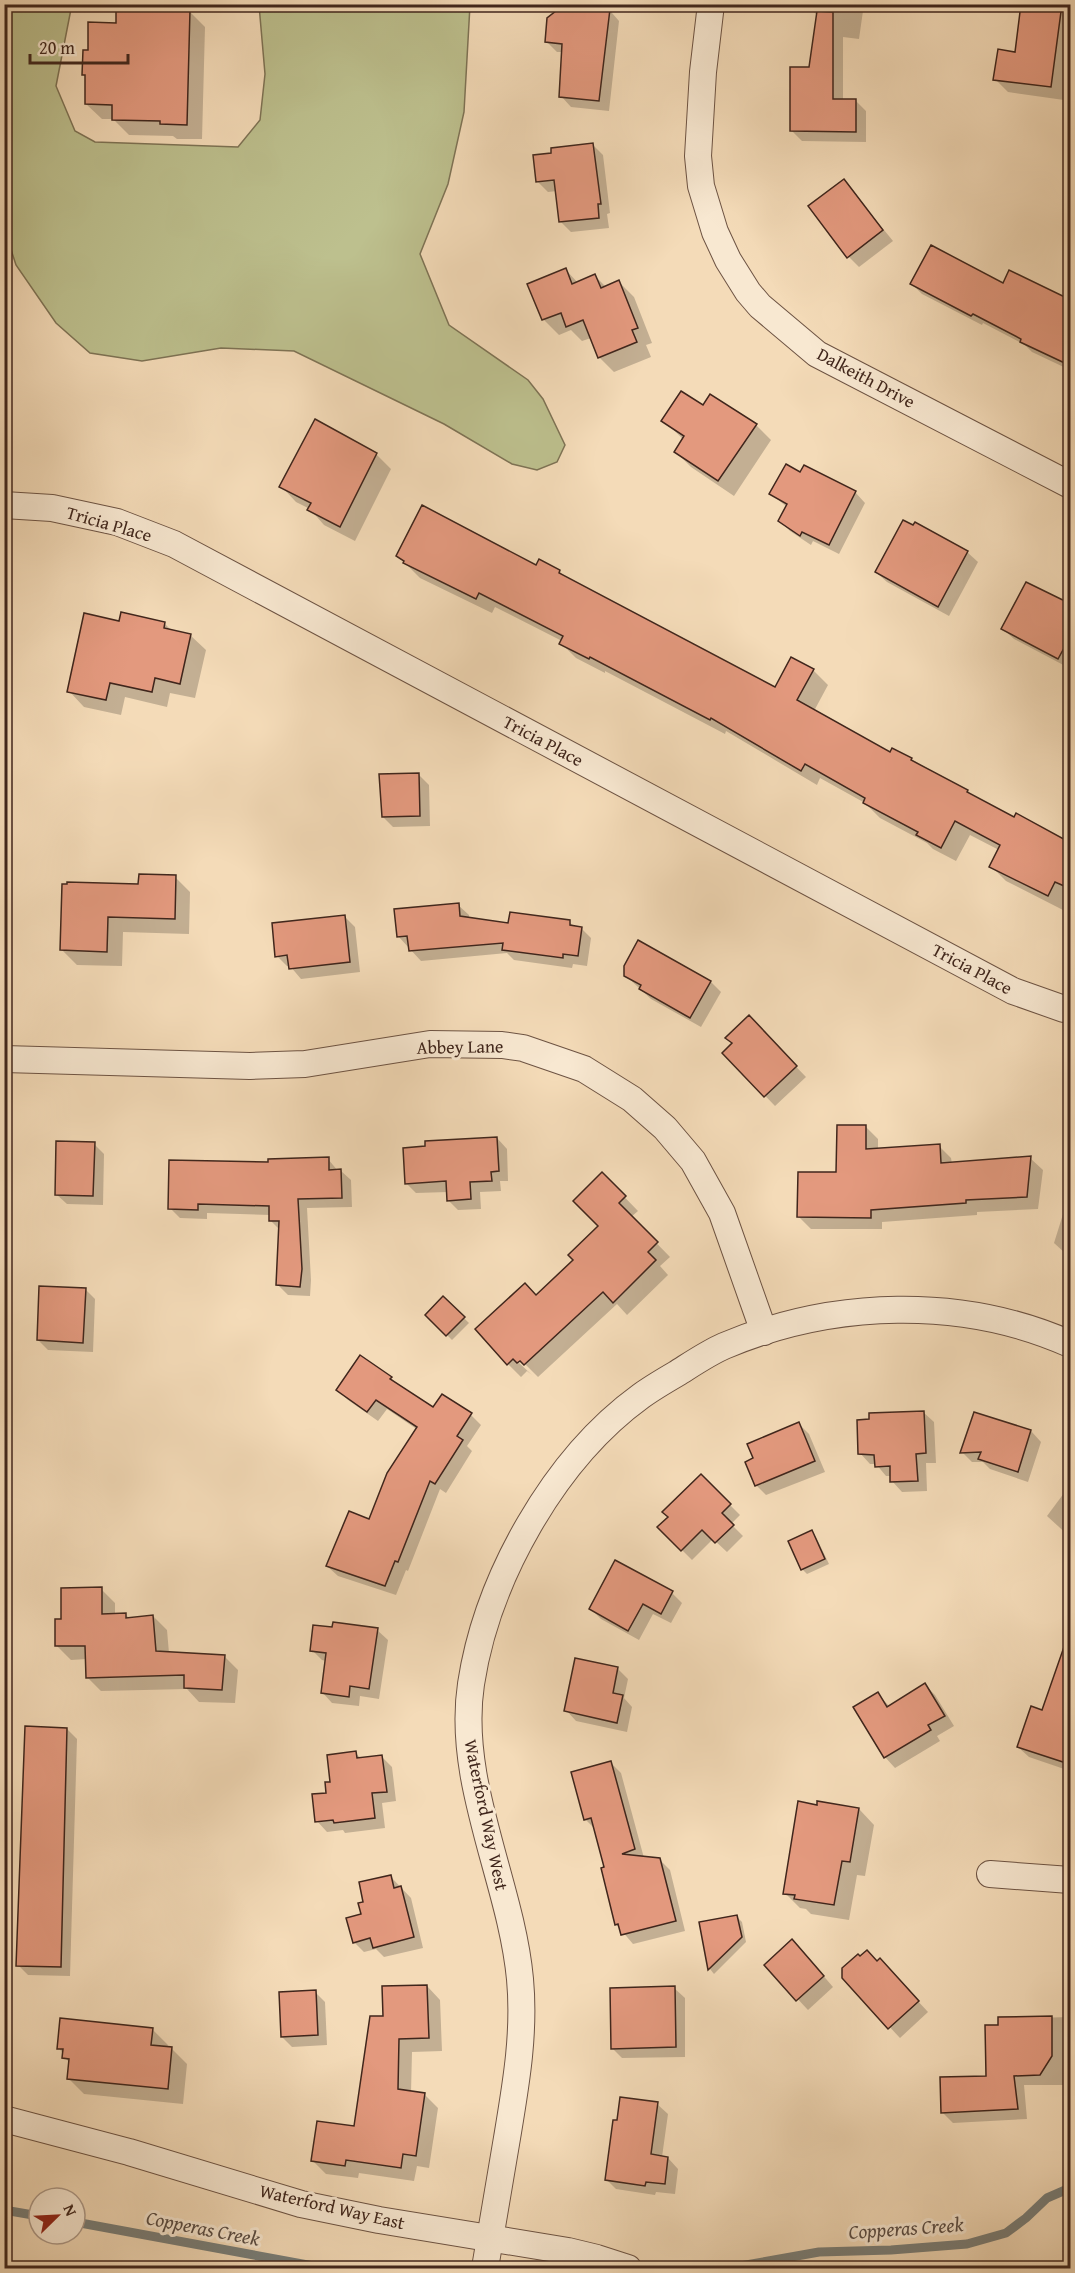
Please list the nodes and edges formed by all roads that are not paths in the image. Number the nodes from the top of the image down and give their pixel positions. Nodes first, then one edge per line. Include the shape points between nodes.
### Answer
1 (711, 4) edge
2 (1071, 485) edge
3 (4, 505) edge
4 (1071, 1008) edge
5 (4, 1059) edge
6 (764, 1332) junction
7 (1071, 1344) edge
8 (990, 1874) dead end
9 (1071, 1880) edge
10 (4, 2119) edge
11 (490, 2238) junction
12 (485, 2268) edge
13 (628, 2268) edge

1 - 2 street, Dalkeith Drive via 698,156 701,186 715,232 748,292 818,354
3 - 4 street, Tricia Place via 52,508 117,522 174,544 1013,991 1064,1010
5 - 6 street, Abbey Lane via 305,1065 430,1044 502,1045 524,1048 584,1069 632,1099 665,1128 693,1161 723,1213
6 - 7 street, Waterford Way West via 823,1316 904,1309 986,1316
6 - 11 street, Waterford Way West via 723,1346 639,1397 572,1462 513,1555 481,1637 470,1686 469,1738 478,1796 512,1933 522,2028
8 - 9 street
10 - 11 street, Waterford Way East via 301,2204
11 - 12 street, Waterford Way West
11 - 13 street, Waterford Way East via 568,2251

